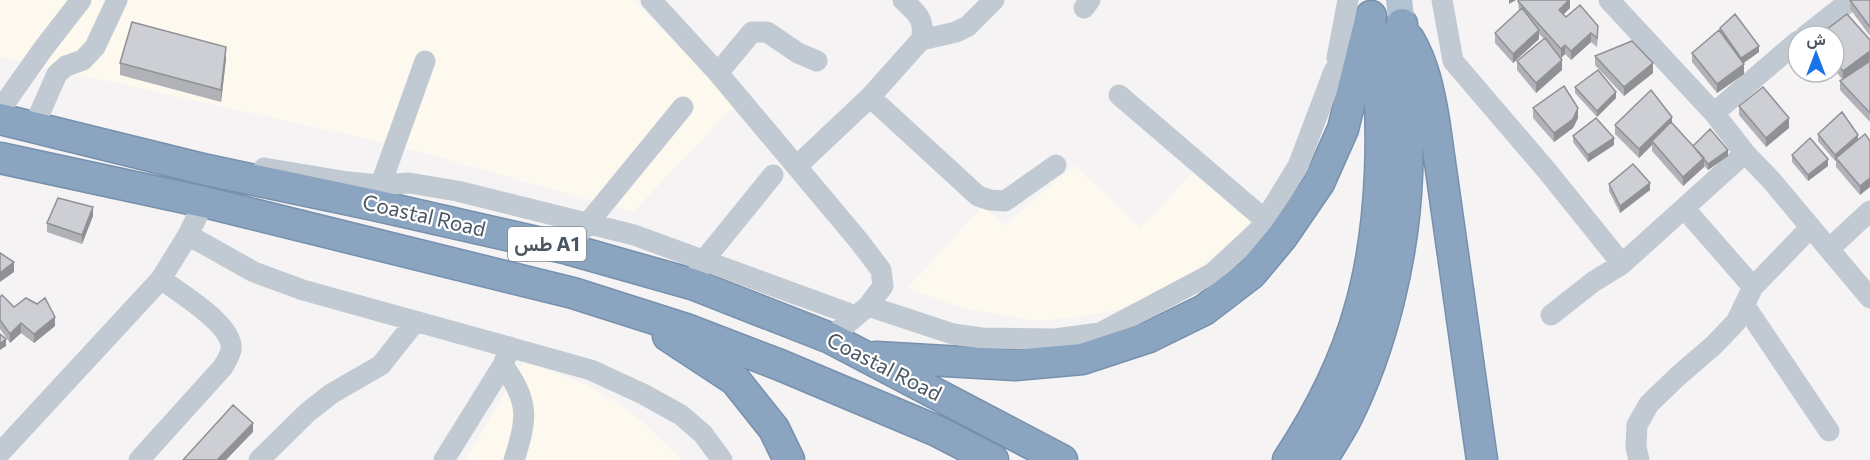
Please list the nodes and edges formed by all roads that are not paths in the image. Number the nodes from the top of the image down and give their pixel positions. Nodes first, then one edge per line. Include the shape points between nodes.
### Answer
1 (81, 0) edge
2 (117, 0) edge
3 (651, 0) edge
4 (903, 0) edge
5 (994, 0) edge
6 (1442, 0) edge
7 (1609, 0) edge
8 (1851, 0) edge
9 (1363, 5) edge
10 (1400, 12) edge
11 (1820, 24) edge
12 (921, 40) junction
13 (1786, 51) edge
14 (425, 61) dead end
15 (817, 61) dead end
16 (1334, 71) junction
17 (718, 73) junction
18 (1119, 95) dead end
19 (870, 97) junction
20 (683, 107) dead end
21 (0, 110) edge
22 (1714, 113) junction
23 (0, 119) edge
24 (34, 126) junction
25 (1745, 153) junction
26 (0, 158) edge
27 (1056, 165) dead end
28 (797, 166) junction
29 (773, 175) dead end
30 (377, 195) junction
31 (204, 202) junction
32 (1684, 208) junction
33 (1870, 211) edge
34 (1264, 220) junction
35 (586, 224) junction
36 (1810, 228) junction
37 (188, 235) junction
38 (568, 249) junction
39 (1828, 249) junction
40 (1622, 264) junction
41 (698, 272) junction
42 (160, 279) junction
43 (573, 293) junction
44 (1749, 296) junction
45 (1870, 298) edge
46 (862, 311) junction
47 (1551, 315) dead end
48 (415, 322) junction
49 (830, 338) junction
50 (507, 356) junction
51 (869, 357) junction
52 (1829, 431) dead end
53 (5, 450) edge
54 (1302, 457) edge
55 (139, 460) edge
56 (259, 460) edge
57 (444, 460) edge
58 (514, 460) edge
59 (722, 460) edge
60 (789, 460) edge
61 (993, 460) edge
62 (1062, 460) edge
63 (1482, 460) edge
64 (1639, 460) edge

1 - 21 street
2 - 24 street via 95,47 83,60 57,74
3 - 17 street
4 - 12 street via 917,12 924,28
5 - 12 street via 968,26
6 - 40 street via 1453,61
7 - 22 street
8 - 11 street
9 - 16 street
9 - 16 street via 1348,6
9 - 51 highway via 1343,129 1319,183 1282,237 1251,273 1204,310 1149,337 1082,359 1015,365
9 - 54 highway via 1378,67 1378,207 1361,307
10 - 54 highway via 1407,175 1401,238 1388,303 1369,366 1345,420
10 - 63 highway via 1427,80
12 - 19 street
13 - 22 street
14 - 30 street
15 - 17 street via 767,32 752,32
16 - 34 street via 1298,166
17 - 28 street
18 - 34 street
19 - 27 street via 978,196 1005,201
19 - 28 street
20 - 35 street
22 - 25 street
23 - 24 highway, Coastal Road / طس A1
24 - 30 highway, Coastal Road / طس A1 via 207,170
25 - 32 street
25 - 36 street
26 - 31 highway, Coastal Road
28 - 46 street via 881,270 883,286
29 - 41 street
30 - 35 street via 409,183 457,191
30 - 38 highway, Coastal Road / طس A1
31 - 37 street
31 - 43 highway, Coastal Road
32 - 40 street
32 - 44 street
33 - 39 street
34 - 46 street via 1214,273 1100,333 1055,339 982,338
35 - 38 street
35 - 41 street via 634,235
36 - 39 street
36 - 44 street
37 - 42 street
37 - 48 street via 254,272
38 - 41 highway, Coastal Road / طس A1
39 - 45 street
40 - 47 street
41 - 46 street
41 - 49 highway, Coastal Road / طس A1
42 - 53 street
42 - 55 street via 219,322 230,338 231,350 223,367
43 - 60 highway via 663,334 735,380 774,429
43 - 61 highway, Coastal Road via 686,329 780,365 937,431
44 - 52 street
44 - 64 street via 1736,322 1649,404 1637,425
46 - 49 street
48 - 50 street
48 - 56 street via 381,365 331,394
49 - 51 highway, Coastal Road / طس A1
50 - 57 street
50 - 58 street via 524,402 522,435
50 - 59 street via 591,370 651,398 681,415 703,434
51 - 62 highway, Coastal Road / طس A1

